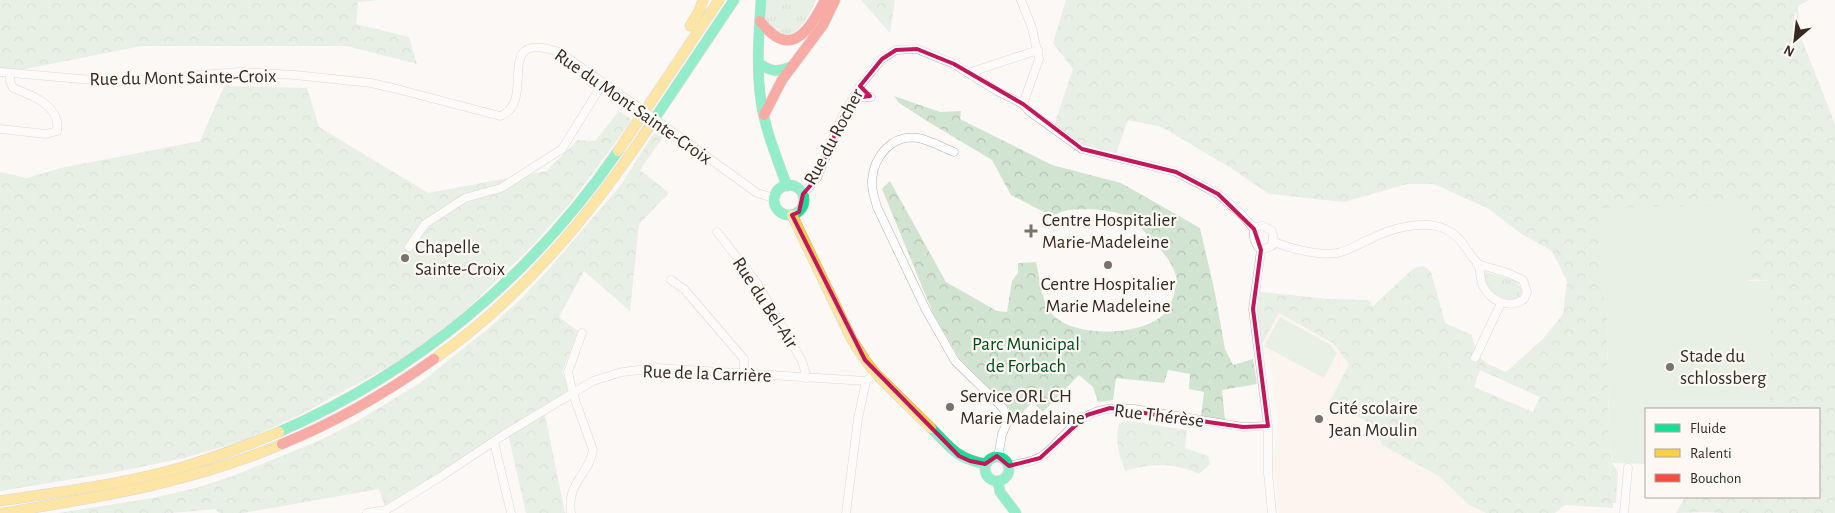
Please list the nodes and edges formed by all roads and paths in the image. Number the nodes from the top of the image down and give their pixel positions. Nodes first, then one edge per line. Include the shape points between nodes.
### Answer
1 (703, 0) edge
2 (719, 0) edge
3 (734, 0) edge
4 (761, 0) edge
5 (826, 0) edge
6 (835, 0) edge
7 (1021, 0) edge
8 (760, 22) junction
9 (1038, 50) junction
10 (760, 64) junction
11 (790, 67) junction
12 (0, 72) edge
13 (968, 73) junction
14 (10, 74) junction
15 (603, 83) junction
16 (661, 86) junction
17 (860, 86) junction
18 (853, 98) junction
19 (1023, 104) junction
20 (764, 115) junction
21 (0, 129) edge
22 (954, 152) dead end
23 (787, 186) junction
24 (802, 194) junction
25 (774, 198) junction
26 (792, 215) junction
27 (1254, 229) junction
28 (717, 232) dead end
29 (1274, 242) junction
30 (410, 247) dead end
31 (1261, 250) junction
32 (1477, 264) junction
33 (671, 280) dead end
34 (1501, 303) junction
35 (582, 333) dead end
36 (1475, 358) dead end
37 (875, 373) junction
38 (744, 374) junction
39 (807, 378) junction
40 (866, 381) junction
41 (572, 394) junction
42 (1268, 426) junction
43 (494, 442) junction
44 (998, 457) junction
45 (985, 464) junction
46 (1009, 466) junction
47 (1628, 468) dead end
48 (998, 482) junction
49 (0, 501) edge
50 (387, 511) edge
51 (3, 513) edge
52 (367, 513) edge
53 (511, 513) edge
54 (571, 513) edge
55 (846, 513) edge
56 (1016, 513) edge
57 (1272, 513) edge
58 (1624, 513) edge

1 - 16 main road via 667,67
2 - 16 main road
3 - 51 main road via 620,170 579,224 509,299 461,341 414,375 332,423 237,462 138,489
4 - 8 main road
5 - 8 main road via 803,34 794,40 775,38
6 - 11 main road via 823,24
7 - 9 street
8 - 10 main road
9 - 13 street
9 - 19 street via 1039,59
10 - 11 main road via 775,72
10 - 20 main road
11 - 20 main road
12 - 14 street, Rue du Mont Sainte-Croix
13 - 17 street, Rue du Rocher via 917,49 896,50 882,59
13 - 19 street, Rue du Rocher
14 - 15 street, Rue du Mont Sainte-Croix via 116,82 239,72 295,76 393,88 500,116 513,107 520,56 533,47 546,47 559,52
14 - 21 street via 13,88 35,96 53,110 58,131 46,134
15 - 25 street, Rue du Mont Sainte-Croix, bridge via 757,193
15 - 30 street via 562,149 501,188 465,198 425,224
16 - 49 main road via 610,163 531,259 453,331 406,364 326,412 261,441 196,463
17 - 18 street, Rue du Rocher
17 - 18 street via 871,97
18 - 24 street, Rue du Rocher via 817,178
19 - 27 street, Rue du Rocher via 1082,149 1176,172 1218,194
20 - 23 main road
22 - 44 street via 919,138 896,141 882,152 878,161 872,180 873,193 926,310 956,361 1003,408 1008,421
23 - 24 main road via 793,186
23 - 25 main road
24 - 26 main road via 804,203 800,211
25 - 26 main road via 779,211
26 - 37 main road via 851,338
27 - 29 street via 1268,228
27 - 31 street via 1255,240
28 - 39 street, Rue du Bel-Air via 757,283 802,361
29 - 31 street
29 - 32 street via 1314,252 1338,253 1383,233 1432,225 1455,234
31 - 42 street via 1253,309
32 - 34 street via 1483,285 1493,299
32 - 34 street via 1523,280 1527,292 1524,299 1514,304
33 - 38 street via 684,289 744,359
34 - 36 street
35 - 41 street via 568,372
37 - 40 street
37 - 45 main road via 959,456
38 - 39 street, Rue de la Carrière
38 - 41 street, Rue de la Carrière via 656,368 622,372 594,381
39 - 40 street, Rue de la Carrière
40 - 55 street
41 - 43 street, Rue de la Carrière
41 - 54 street via 593,450 592,458 572,491
42 - 46 street, Rue Thérèse via 1243,427 1134,409 1100,409 1071,427 1040,458
42 - 57 street
43 - 50 street, Rue de la Carrière
43 - 53 street
44 - 45 main road
44 - 46 main road
45 - 48 main road via 986,477
46 - 48 main road via 1007,476
47 - 58 street
48 - 56 main road via 1000,492
50 - 52 street

